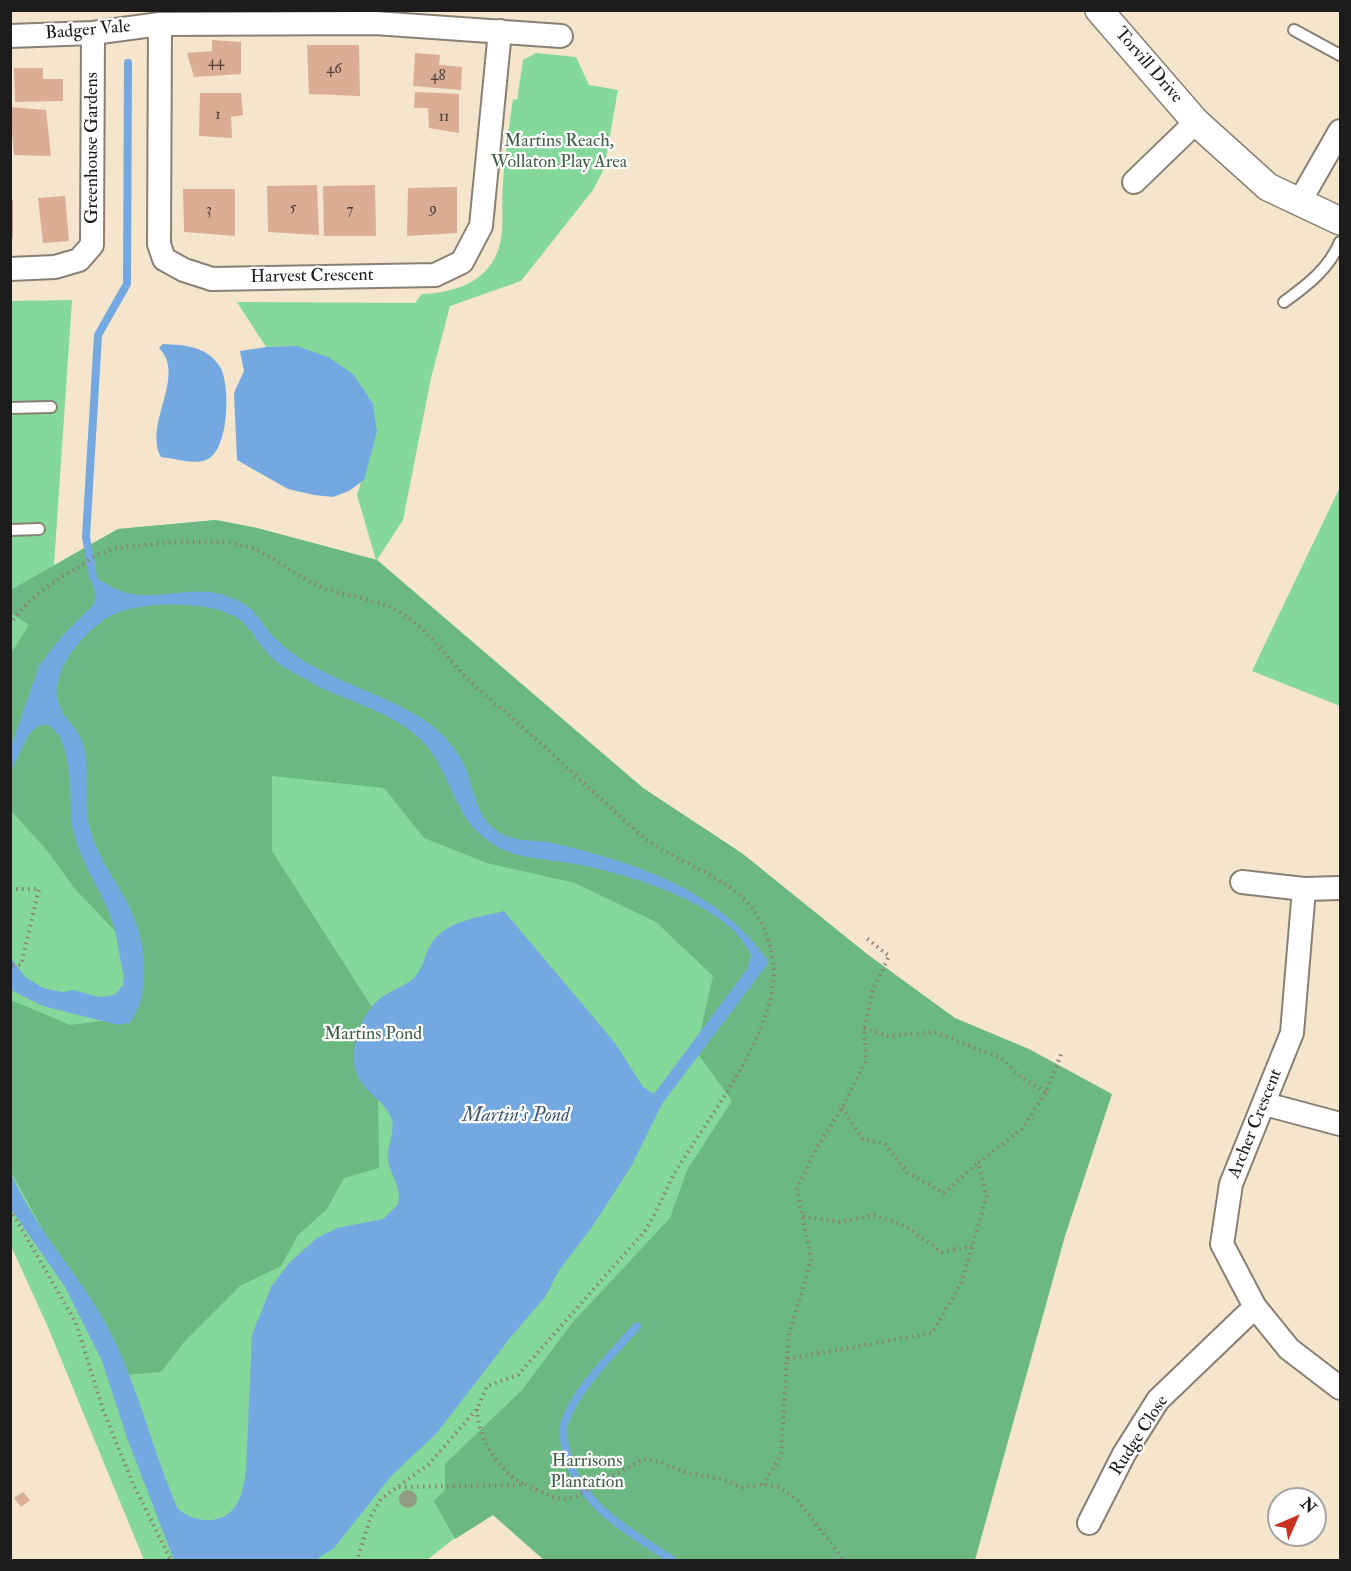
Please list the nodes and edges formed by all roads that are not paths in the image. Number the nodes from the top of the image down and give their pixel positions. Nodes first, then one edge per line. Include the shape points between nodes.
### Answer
1 (1099, 10) edge
2 (160, 24) junction
3 (1294, 30) dead end
4 (500, 31) junction
5 (93, 33) junction
6 (10, 36) edge
7 (561, 36) dead end
8 (1341, 55) edge
9 (1197, 122) junction
10 (1341, 131) edge
11 (1134, 182) dead end
12 (1300, 201) junction
13 (1341, 221) edge
14 (1341, 242) edge
15 (10, 269) edge
16 (1284, 302) dead end
17 (51, 407) dead end
18 (10, 408) edge
19 (39, 529) dead end
20 (10, 530) edge
21 (1242, 882) dead end
22 (1341, 888) edge
23 (1304, 889) junction
24 (1265, 1104) junction
25 (1341, 1124) edge
26 (1255, 1307) junction
27 (1341, 1388) edge
28 (1089, 1523) dead end

1 - 9 street, Torvill Drive
2 - 4 street, Badger Vale via 375,23
2 - 4 street, Harvest Crescent via 159,244 164,259 212,279 435,275 462,262 481,226
2 - 5 street, Badger Vale
3 - 8 lane
4 - 7 street, Badger Vale
5 - 6 street, Badger Vale
5 - 15 street, Greenhouse Gardens via 92,245 79,260 56,267
9 - 11 street
9 - 12 street, Torvill Drive via 1268,187
10 - 12 street
12 - 13 street, Torvill Drive
14 - 16 lane via 1313,281
17 - 18 lane
19 - 20 lane
21 - 23 street
22 - 23 street
23 - 24 street, Archer Crescent via 1292,1033
24 - 25 street
24 - 26 street, Archer Crescent via 1231,1184 1222,1244
26 - 27 street, Archer Crescent via 1289,1349
26 - 28 street, Rudge Close via 1158,1400 1124,1454

